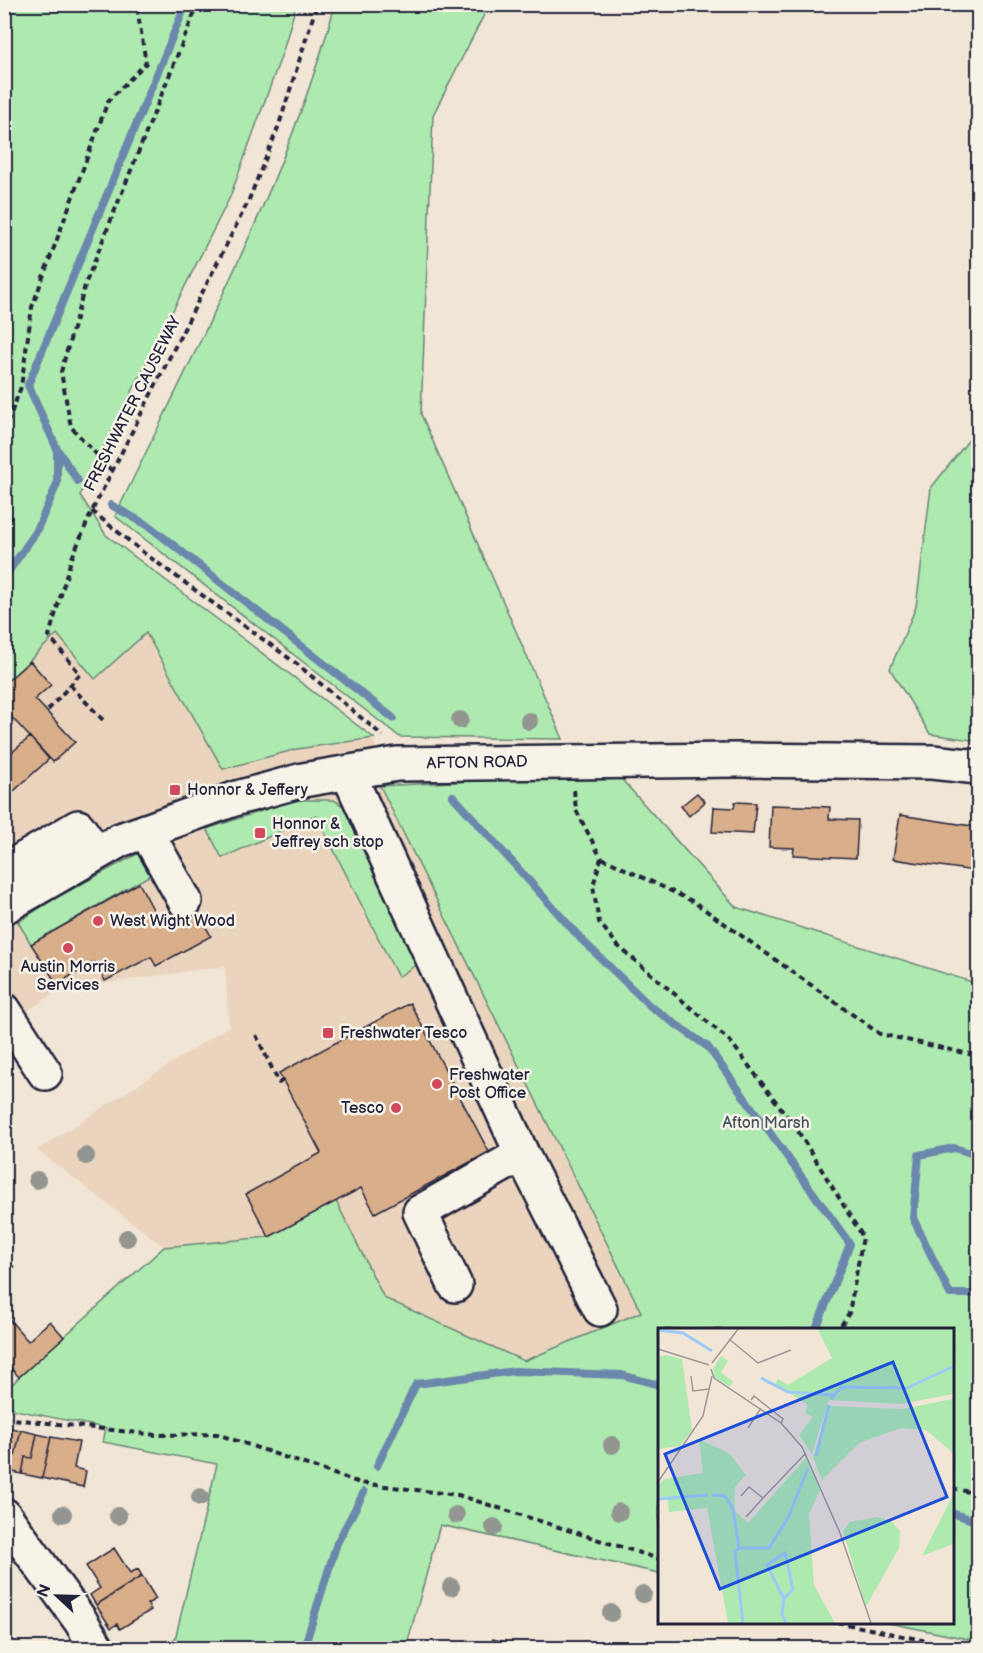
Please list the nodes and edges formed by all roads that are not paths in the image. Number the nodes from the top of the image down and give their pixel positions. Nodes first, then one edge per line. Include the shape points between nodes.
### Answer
1 (978, 767) edge
2 (348, 773) junction
3 (146, 831) junction
4 (96, 853) junction
5 (4, 871) edge
6 (185, 901) dead end
7 (4, 907) edge
8 (4, 1010) edge
9 (45, 1073) dead end
10 (522, 1154) junction
11 (455, 1285) dead end
12 (600, 1309) dead end
13 (4, 1515) edge
14 (97, 1648) edge

1 - 2 main road, AFTON ROAD via 863,761 573,762 397,764
2 - 3 main road, AFTON ROAD via 303,780 237,798
2 - 10 main road
3 - 4 main road, AFTON ROAD
3 - 6 main road
4 - 5 main road via 78,827
4 - 7 main road, AFTON ROAD
8 - 9 main road
10 - 11 main road via 420,1212
10 - 12 main road
13 - 14 main road

